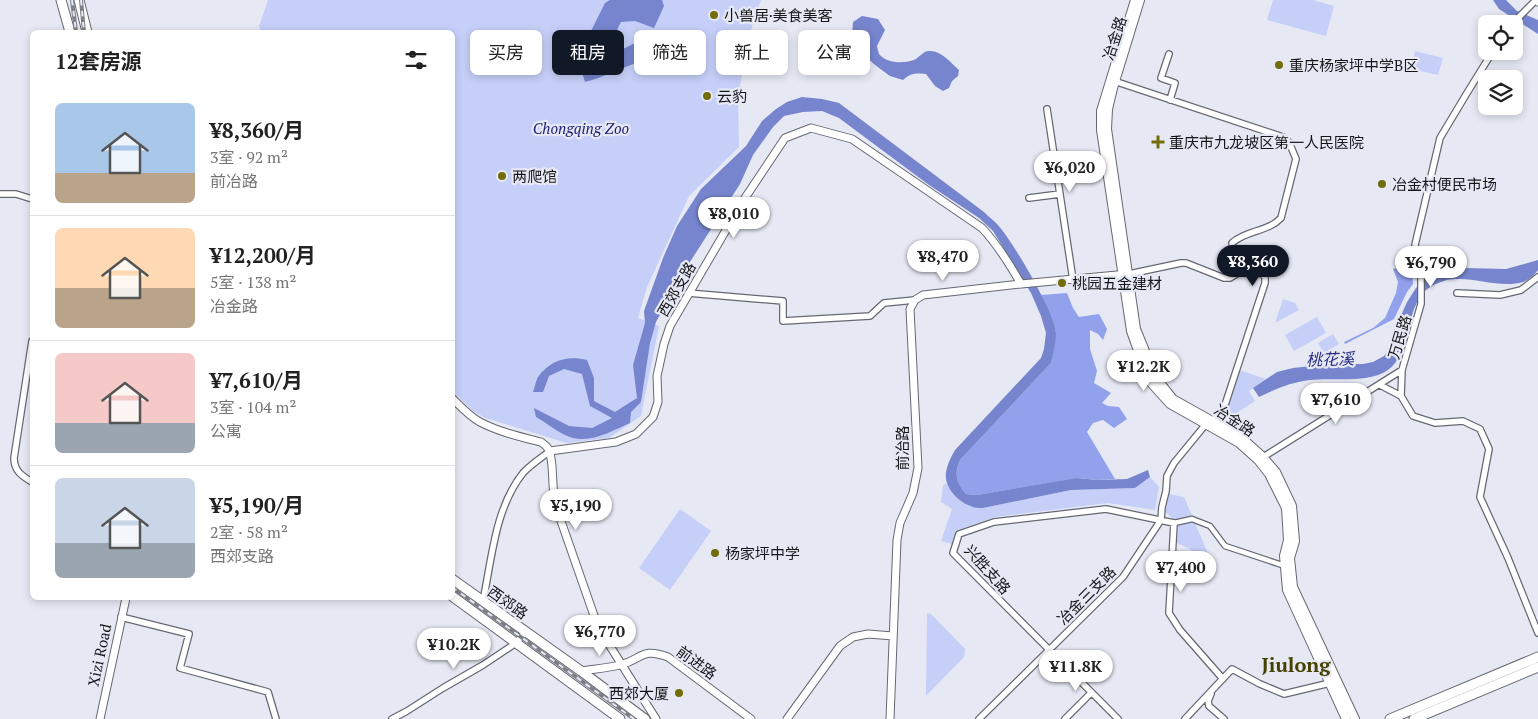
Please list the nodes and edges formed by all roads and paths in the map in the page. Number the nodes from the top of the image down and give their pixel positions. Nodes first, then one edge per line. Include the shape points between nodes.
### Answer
1 (61, 0) edge
2 (79, 0) edge
3 (1135, 0) edge
4 (1140, 0) edge
5 (1536, 1) edge
6 (1521, 15) edge
7 (69, 30) edge
8 (86, 30) edge
9 (1169, 54) dead end
10 (1488, 60) edge
11 (1112, 81) junction
12 (1170, 100) junction
13 (1047, 109) dead end
14 (0, 194) edge
15 (1060, 194) junction
16 (30, 198) edge
17 (1029, 198) dead end
18 (1246, 268) junction
19 (1126, 275) junction
20 (1538, 277) edge
21 (1073, 280) junction
22 (1020, 284) junction
23 (688, 293) junction
24 (1457, 293) dead end
25 (915, 300) junction
26 (30, 354) edge
27 (1402, 370) junction
28 (1380, 385) junction
29 (1401, 396) junction
30 (455, 401) edge
31 (1209, 422) junction
32 (550, 451) junction
33 (1261, 459) junction
34 (30, 481) edge
35 (1161, 520) junction
36 (1174, 523) junction
37 (1285, 566) junction
38 (455, 581) edge
39 (455, 598) edge
40 (125, 600) edge
41 (483, 601) junction
42 (121, 617) junction
43 (526, 631) junction
44 (1538, 633) edge
45 (893, 636) junction
46 (516, 643) junction
47 (1048, 650) junction
48 (1538, 657) edge
49 (621, 665) junction
50 (1538, 667) edge
51 (581, 671) junction
52 (1223, 679) junction
53 (1330, 683) junction
54 (1215, 688) junction
55 (1091, 692) junction
56 (100, 719) edge
57 (276, 719) edge
58 (392, 719) edge
59 (620, 719) edge
60 (644, 719) edge
61 (656, 719) edge
62 (750, 719) edge
63 (787, 719) edge
64 (890, 719) edge
65 (979, 719) edge
66 (1066, 719) edge
67 (1118, 719) edge
68 (1185, 719) edge
69 (1224, 719) edge
70 (1352, 719) edge
71 (1390, 719) edge
72 (1414, 719) edge

1 - 7 main road
2 - 8 main road
3 - 11 main road, 冶金路
4 - 11 main road, 冶金路
5 - 6 street
9 - 12 street via 1161,78 1175,83
10 - 27 street, 万民路 via 1440,138 1415,245 1421,271 1421,304
11 - 12 street
11 - 19 main road, 冶金路 via 1101,110 1101,130
12 - 18 street via 1283,137 1294,150 1296,159 1280,218 1276,224 1238,237 1232,243 1233,250
13 - 15 street
14 - 16 street
15 - 17 street
15 - 21 street
18 - 19 street via 1230,278 1186,263
18 - 31 street via 1262,274 1265,283 1222,414
19 - 21 street
19 - 31 main road, 冶金路 via 1131,331 1151,383 1170,404
20 - 24 street via 1521,290 1500,296
21 - 22 street
22 - 23 street, 西郊支路 via 1008,260 982,228 852,140 811,128 785,138
22 - 25 street via 923,295
23 - 25 street via 783,301 783,321 870,316 884,303
23 - 32 street, 西郊支路 via 664,344 657,376 658,402 653,417 636,434 616,442
25 - 45 street, 前冶路 via 910,309 918,468 897,540
26 - 34 street via 14,458 16,469
27 - 28 street
27 - 29 street, 万民路
28 - 29 street
28 - 33 street
29 - 44 street via 1413,416 1435,423 1463,421 1480,429 1489,449 1480,497
30 - 32 street via 479,421 541,442
31 - 33 main road, 冶金路
31 - 35 street, 冶金三支路 via 1167,476
32 - 41 street via 524,472 508,496
32 - 49 street via 557,511 598,627
33 - 37 main road, 冶金路 via 1286,508 1288,540
33 - 70 main road, 冶金路 via 1276,472 1292,506 1295,541 1290,558 1293,587
35 - 36 street
35 - 47 street, 冶金三支路 via 1123,577
35 - 47 street, 兴胜支路 via 1106,509 994,522 959,534 953,553
36 - 37 street via 1192,519 1201,522 1210,526 1225,546
36 - 52 street via 1169,613
37 - 53 main road, 冶金路 via 1287,590
38 - 41 main road, 西郊路
39 - 46 main road, 西郊路
40 - 42 street, Xizi Road
41 - 43 main road, 西郊路
42 - 56 street, Xizi Road
42 - 57 street via 188,634 180,668 268,692
43 - 46 street
43 - 51 main road, 西郊路
45 - 63 street via 868,634 840,646
45 - 64 street, 前冶路
46 - 58 street
46 - 59 main road, 西郊路
47 - 55 street, 兴胜支路
47 - 65 street, 冶金三支路
48 - 71 main road
49 - 51 street, 前进路
49 - 61 street
49 - 62 street, 前进路 via 645,653 656,652 668,657
50 - 72 main road
51 - 60 main road, 西郊路
52 - 53 street via 1232,669 1284,694
52 - 54 street
53 - 70 main road, 冶金路
54 - 68 street
54 - 69 street via 1209,706
55 - 66 street
55 - 67 street, 兴胜支路

